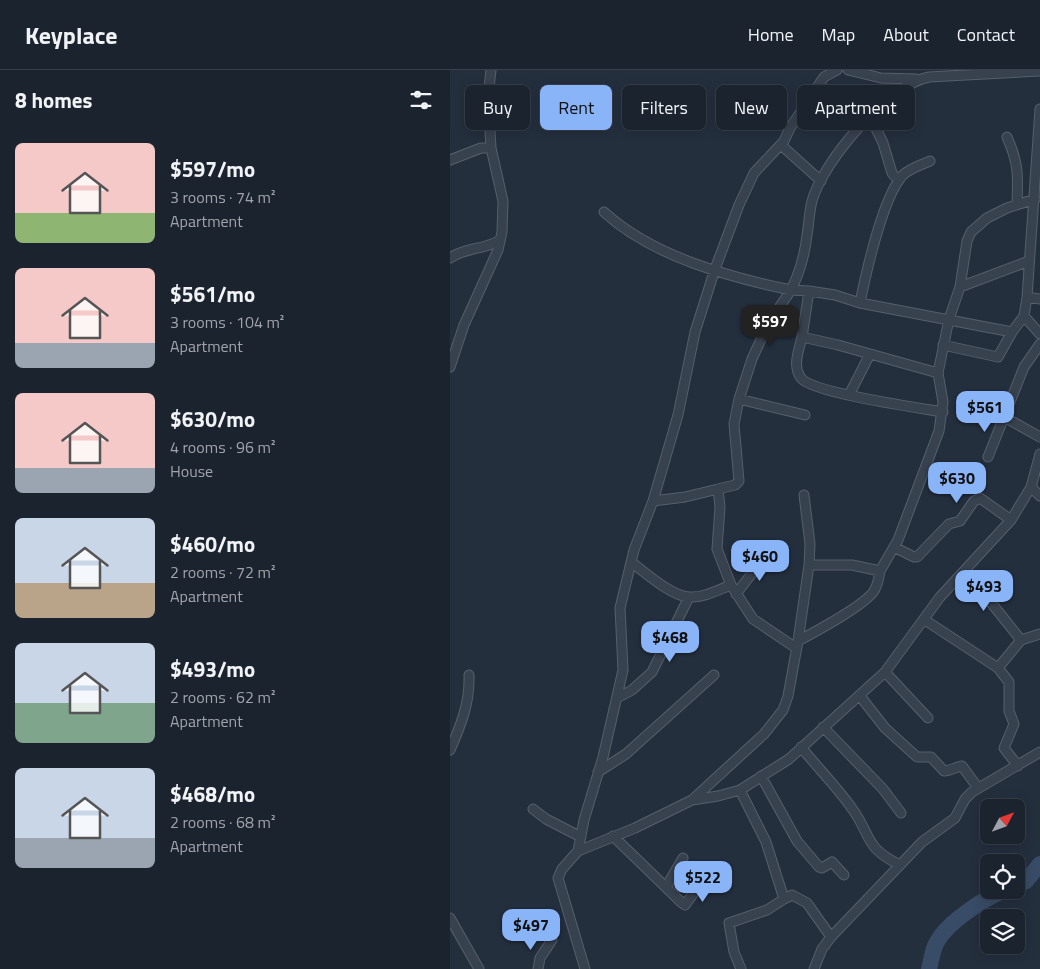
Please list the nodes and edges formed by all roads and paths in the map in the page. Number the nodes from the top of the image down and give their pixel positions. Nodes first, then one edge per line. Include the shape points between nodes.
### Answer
1 (491, 70) edge
2 (837, 70) edge
3 (848, 70) edge
4 (1040, 71) edge
5 (916, 79) junction
6 (907, 85) edge
7 (1040, 109) edge
8 (856, 130) edge
9 (877, 130) edge
10 (1007, 137) dead end
11 (781, 145) junction
12 (491, 148) junction
13 (450, 160) edge
14 (930, 161) dead end
15 (898, 180) junction
16 (821, 181) junction
17 (1035, 199) junction
18 (1016, 205) junction
19 (604, 212) dead end
20 (500, 240) junction
21 (450, 258) edge
22 (1029, 261) junction
23 (715, 269) junction
24 (960, 287) junction
25 (791, 290) junction
26 (809, 291) junction
27 (1027, 297) junction
28 (1040, 299) edge
29 (860, 303) junction
30 (1024, 316) junction
31 (949, 319) junction
32 (1012, 332) junction
33 (1040, 334) edge
34 (802, 337) junction
35 (1040, 344) edge
36 (943, 345) junction
37 (870, 354) junction
38 (450, 367) edge
39 (938, 373) junction
40 (849, 395) junction
41 (739, 399) junction
42 (943, 412) junction
43 (805, 415) dead end
44 (1004, 417) junction
45 (1040, 437) edge
46 (988, 457) dead end
47 (1039, 459) edge
48 (1031, 486) junction
49 (718, 489) junction
50 (804, 496) dead end
51 (1040, 496) edge
52 (653, 501) junction
53 (1011, 520) junction
54 (894, 547) junction
55 (775, 554) dead end
56 (631, 562) junction
57 (809, 565) junction
58 (880, 570) junction
59 (965, 570) junction
60 (731, 585) junction
61 (736, 594) junction
62 (689, 597) junction
63 (925, 620) junction
64 (1040, 634) edge
65 (1021, 640) junction
66 (797, 645) junction
67 (998, 668) junction
68 (884, 672) junction
69 (714, 674) dead end
70 (469, 675) dead end
71 (860, 696) junction
72 (617, 698) junction
73 (928, 718) dead end
74 (822, 727) junction
75 (801, 747) junction
76 (450, 750) edge
77 (1040, 752) edge
78 (1018, 766) junction
79 (598, 772) junction
80 (762, 776) junction
81 (978, 788) junction
82 (740, 790) junction
83 (692, 800) junction
84 (533, 810) dead end
85 (902, 813) dead end
86 (614, 836) junction
87 (581, 837) junction
88 (578, 851) junction
89 (684, 858) dead end
90 (900, 865) junction
91 (844, 875) dead end
92 (701, 883) dead end
93 (666, 888) junction
94 (784, 899) junction
95 (450, 918) edge
96 (831, 937) junction
97 (552, 940) dead end
98 (479, 969) edge
99 (538, 969) edge
100 (585, 969) edge
101 (741, 969) edge
102 (814, 969) edge

1 - 12 street via 488,96
2 - 11 street via 824,77
3 - 5 street via 881,78
4 - 5 street
5 - 6 street
7 - 17 street
8 - 16 street
9 - 15 street via 892,173
10 - 18 street via 1016,155
11 - 16 street
11 - 23 street via 765,160 749,183
12 - 13 street via 481,148
12 - 20 street via 503,201
14 - 15 street via 908,170
15 - 29 street via 875,243
16 - 25 street via 812,200 807,237
17 - 18 street
17 - 22 street
18 - 24 street via 987,218 971,232
19 - 23 street via 636,236 688,261
20 - 21 street
20 - 38 street
22 - 24 street
22 - 27 street
23 - 25 street
23 - 52 street
24 - 31 street
25 - 26 street
25 - 41 street via 768,324
26 - 29 street
26 - 34 street
27 - 28 street
27 - 30 street
29 - 31 street
30 - 32 street
30 - 33 street
31 - 32 street
31 - 36 street
32 - 36 street via 998,357
34 - 37 street
34 - 40 street via 796,365 802,379
35 - 44 street via 1024,367
36 - 39 street
37 - 39 street
37 - 40 street
39 - 42 street
40 - 42 street
41 - 43 street
41 - 49 street via 734,424 739,481
42 - 54 street via 931,456
44 - 45 street
44 - 46 street
47 - 48 street
48 - 51 street
48 - 53 street
49 - 52 street
49 - 60 street via 717,550
50 - 57 street via 810,544
52 - 56 street
53 - 54 street via 980,498 974,501 960,521 950,524 917,556
53 - 59 street
54 - 58 street
55 - 61 street via 763,559
56 - 62 street via 671,590
56 - 72 street via 620,608 623,670
57 - 58 street via 852,565
57 - 66 street
58 - 66 street via 870,597
59 - 63 street via 940,597
59 - 65 street
60 - 61 street
60 - 62 street
61 - 66 street via 753,619
62 - 72 street via 652,672 632,690
63 - 67 street
63 - 68 street
64 - 65 street
65 - 67 street
66 - 83 street via 788,696 774,724
67 - 78 street via 1010,682 1009,711 1014,724 1004,748
68 - 71 street
68 - 73 street
69 - 79 street via 634,748
70 - 76 street via 470,692 464,720
71 - 74 street
71 - 81 street via 886,728 917,757 932,757 944,772 962,766
72 - 79 street
74 - 75 street
74 - 85 street via 883,788
75 - 80 street
75 - 90 street via 852,808 876,851
77 - 78 street
78 - 81 street
79 - 87 street
80 - 82 street
80 - 91 street via 797,841 819,867 832,862
81 - 90 street via 965,799 955,818 922,842
82 - 83 street
82 - 94 street via 766,842
83 - 86 street
84 - 87 street
86 - 88 street
86 - 93 street
87 - 88 street
88 - 100 street via 558,878
89 - 93 street
90 - 96 street
92 - 93 street via 686,905
94 - 96 street via 792,895 807,903
94 - 101 street via 767,910 729,923
95 - 98 street
96 - 102 street
97 - 99 street via 540,958

